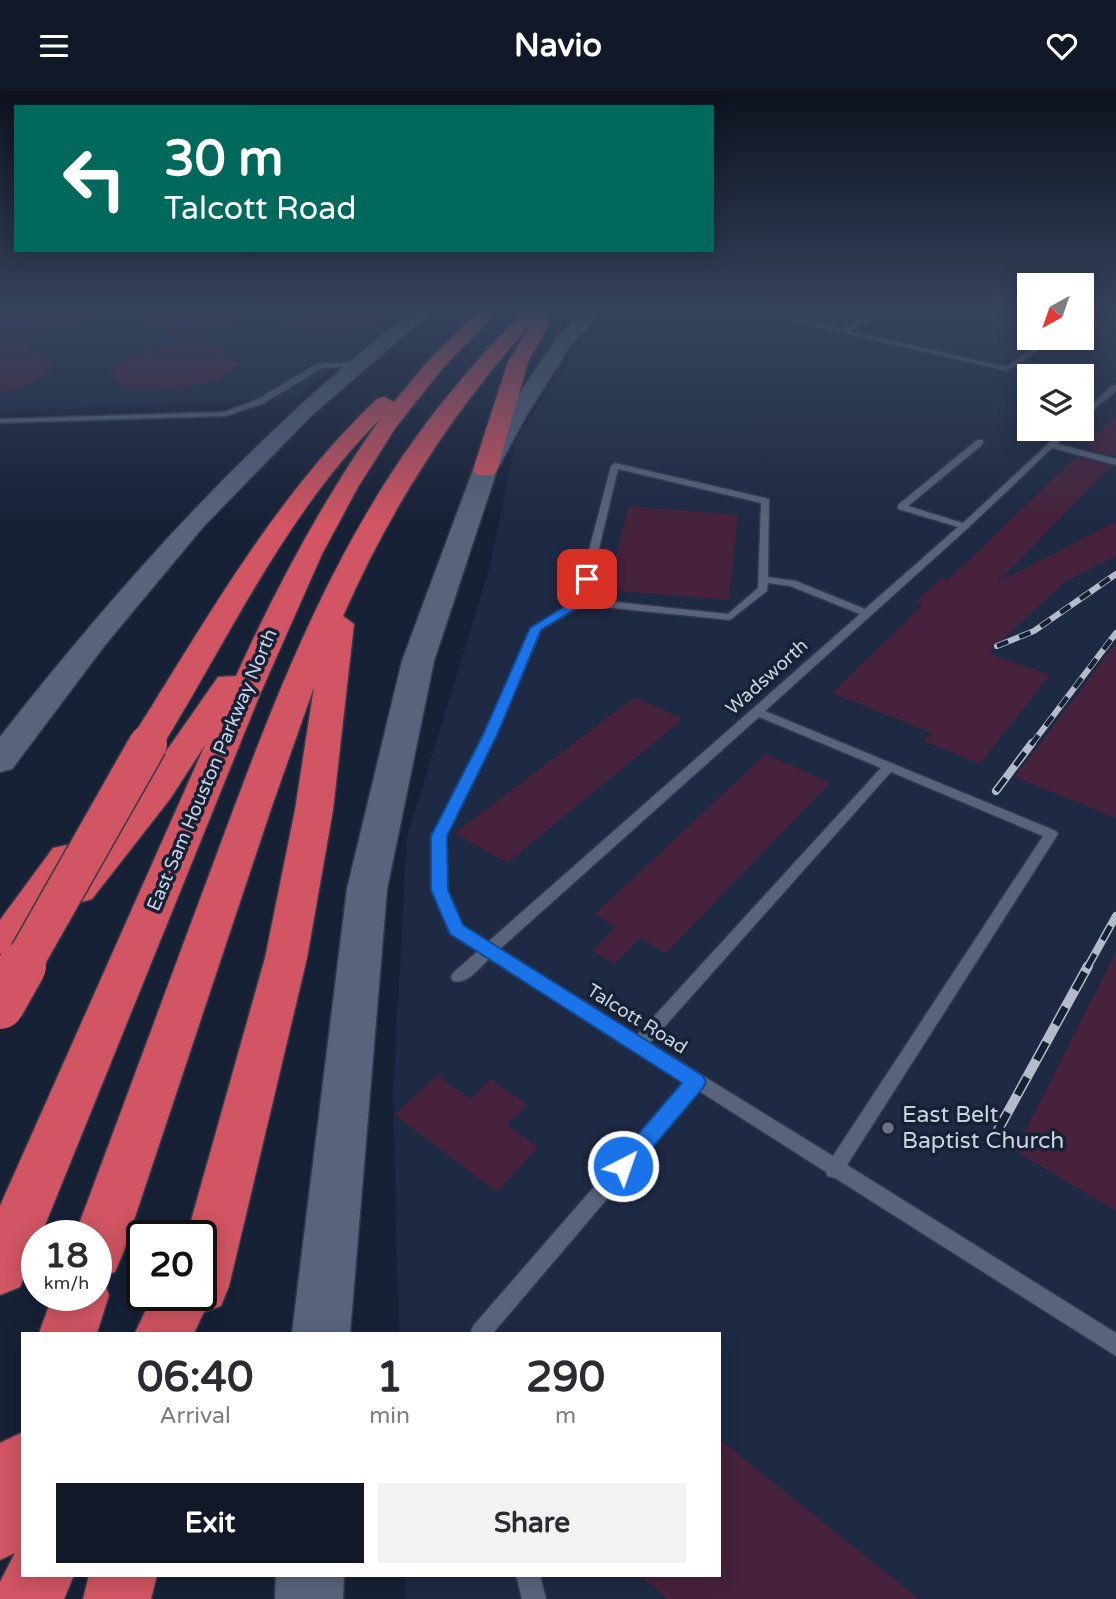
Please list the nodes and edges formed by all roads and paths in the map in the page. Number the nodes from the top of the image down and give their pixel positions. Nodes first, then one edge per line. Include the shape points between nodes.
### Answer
1 (294, 381) edge
2 (338, 381) edge
3 (411, 381) edge
4 (424, 381) edge
5 (469, 381) edge
6 (512, 381) edge
7 (538, 381) edge
8 (1116, 387) edge
9 (1094, 406) edge
10 (0, 421) edge
11 (1055, 441) edge
12 (980, 442) dead end
13 (1050, 445) junction
14 (1116, 462) edge
15 (485, 470) junction
16 (965, 526) junction
17 (349, 567) junction
18 (297, 572) junction
19 (763, 579) junction
20 (581, 602) junction
21 (866, 613) junction
22 (756, 711) junction
23 (148, 744) junction
24 (0, 761) edge
25 (890, 766) junction
26 (488, 950) junction
27 (0, 953) edge
28 (459, 977) dead end
29 (0, 983) edge
30 (0, 1005) edge
31 (638, 1045) junction
32 (696, 1082) junction
33 (834, 1170) junction
34 (108, 1220) edge
35 (215, 1220) edge
36 (0, 1268) edge
37 (76, 1311) edge
38 (175, 1311) edge
39 (194, 1311) edge
40 (68, 1332) edge
41 (164, 1332) edge
42 (188, 1332) edge
43 (321, 1332) edge
44 (481, 1332) edge
45 (1116, 1345) edge
46 (21, 1468) edge
47 (0, 1527) edge
48 (39, 1577) edge
49 (122, 1577) edge
50 (310, 1577) edge
51 (528, 1577) edge
52 (27, 1599) edge
53 (117, 1599) edge
54 (309, 1599) edge
55 (534, 1599) edge

1 - 10 lane via 226,414
2 - 24 main road via 191,525
3 - 23 highway via 335,449 285,514
4 - 18 highway, East Sam Houston Parkway North via 344,489
5 - 17 highway via 422,441
6 - 15 highway
7 - 15 main road
8 - 9 lane
11 - 13 lane, Wadsworth
12 - 16 lane via 901,507
13 - 14 lane
13 - 16 lane, Wadsworth
15 - 43 main road via 418,661 367,889
16 - 21 lane, Wadsworth
17 - 34 highway via 243,834
17 - 35 highway via 314,810 286,958
18 - 29 highway via 157,791
18 - 36 highway, East Sam Houston Parkway North
19 - 20 lane via 762,589 730,618
19 - 20 lane via 766,501 615,466
19 - 21 lane via 792,583
20 - 26 lane, Talcott Road via 536,628 490,735 439,836 439,890 456,929
21 - 22 lane, Wadsworth
22 - 25 lane
22 - 26 lane, Wadsworth
23 - 27 highway, bridge
23 - 30 highway, bridge
25 - 31 lane
25 - 33 lane via 1051,834
26 - 28 lane, Wadsworth
26 - 31 lane, Talcott Road
31 - 32 lane, Talcott Road
32 - 33 lane, Talcott Road
32 - 44 lane
33 - 45 lane, Talcott Road
37 - 40 highway
38 - 41 highway
39 - 42 highway
46 - 47 highway
48 - 52 highway
49 - 53 highway
50 - 54 main road
51 - 55 lane

